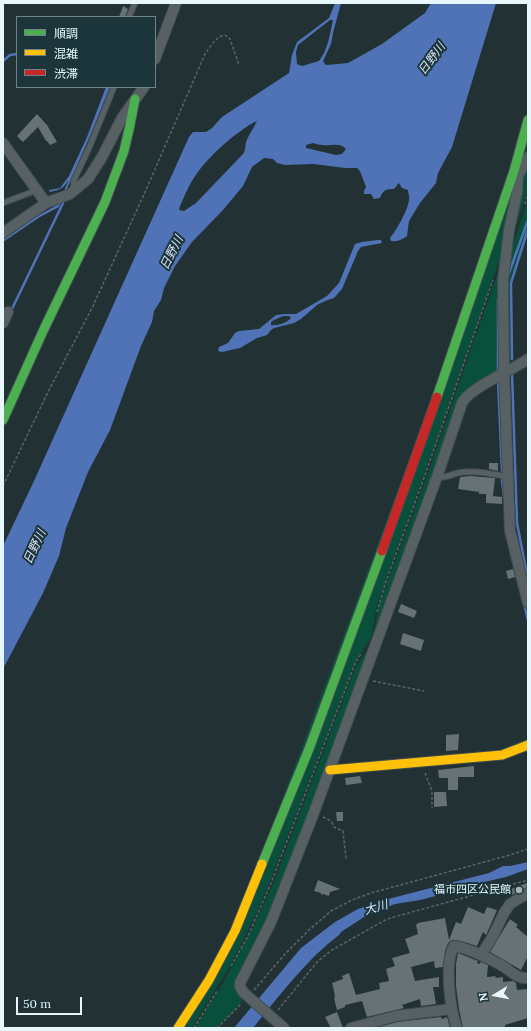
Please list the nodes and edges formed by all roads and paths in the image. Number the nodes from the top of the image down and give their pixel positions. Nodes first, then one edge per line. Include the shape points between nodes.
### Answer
1 (135, 3) edge
2 (176, 3) edge
3 (129, 16) edge
4 (156, 56) edge
5 (239, 65) dead end
6 (114, 88) edge
7 (143, 88) edge
8 (136, 99) junction
9 (528, 120) edge
10 (3, 143) edge
11 (528, 157) edge
12 (516, 173) junction
13 (37, 190) junction
14 (66, 195) junction
15 (3, 203) edge
16 (46, 203) junction
17 (3, 233) edge
18 (494, 278) dead end
19 (8, 312) dead end
20 (3, 322) edge
21 (526, 362) edge
22 (504, 372) junction
23 (3, 420) edge
24 (437, 477) junction
25 (508, 477) junction
26 (3, 486) edge
27 (528, 603) edge
28 (376, 614) dead end
29 (362, 682) junction
30 (424, 691) dead end
31 (528, 745) edge
32 (421, 761) junction
33 (330, 770) junction
34 (432, 808) dead end
35 (313, 815) junction
36 (528, 849) edge
37 (346, 859) dead end
38 (528, 880) edge
39 (528, 893) edge
40 (481, 955) junction
41 (528, 978) edge
42 (250, 998) junction
43 (451, 1009) junction
44 (271, 1017) junction
45 (178, 1028) edge
46 (217, 1028) edge
47 (284, 1028) edge
48 (351, 1028) edge
49 (456, 1028) edge

1 - 3 lane
2 - 4 street
5 - 26 path via 230,39 225,35 216,39 205,54 96,298
6 - 14 lane
7 - 8 street
8 - 14 street via 122,118 88,179
8 - 23 street via 123,155 106,200
9 - 12 street
10 - 13 street
11 - 12 street
12 - 22 street via 517,193 509,230 503,281
12 - 45 street via 309,749 236,931
13 - 15 lane
13 - 16 street
14 - 16 street
16 - 17 street
18 - 28 path
19 - 20 street
21 - 22 street
22 - 24 street via 469,394 464,400
22 - 25 street
24 - 25 lane via 464,472
24 - 29 street
25 - 27 street via 510,531
29 - 30 path via 371,680
29 - 33 street
31 - 32 street via 502,755
32 - 33 street
32 - 34 path via 432,791
33 - 35 street
35 - 37 path via 328,818 334,827 343,831
35 - 42 street via 270,922 240,983
36 - 42 path via 371,893 331,911 286,954
38 - 44 path via 387,919 366,930 332,950 318,962
39 - 40 street via 510,904
40 - 41 street via 519,978
40 - 43 street via 456,946 452,948 449,975
42 - 44 street
42 - 46 path
43 - 48 street via 396,1016
43 - 49 street
44 - 47 street

